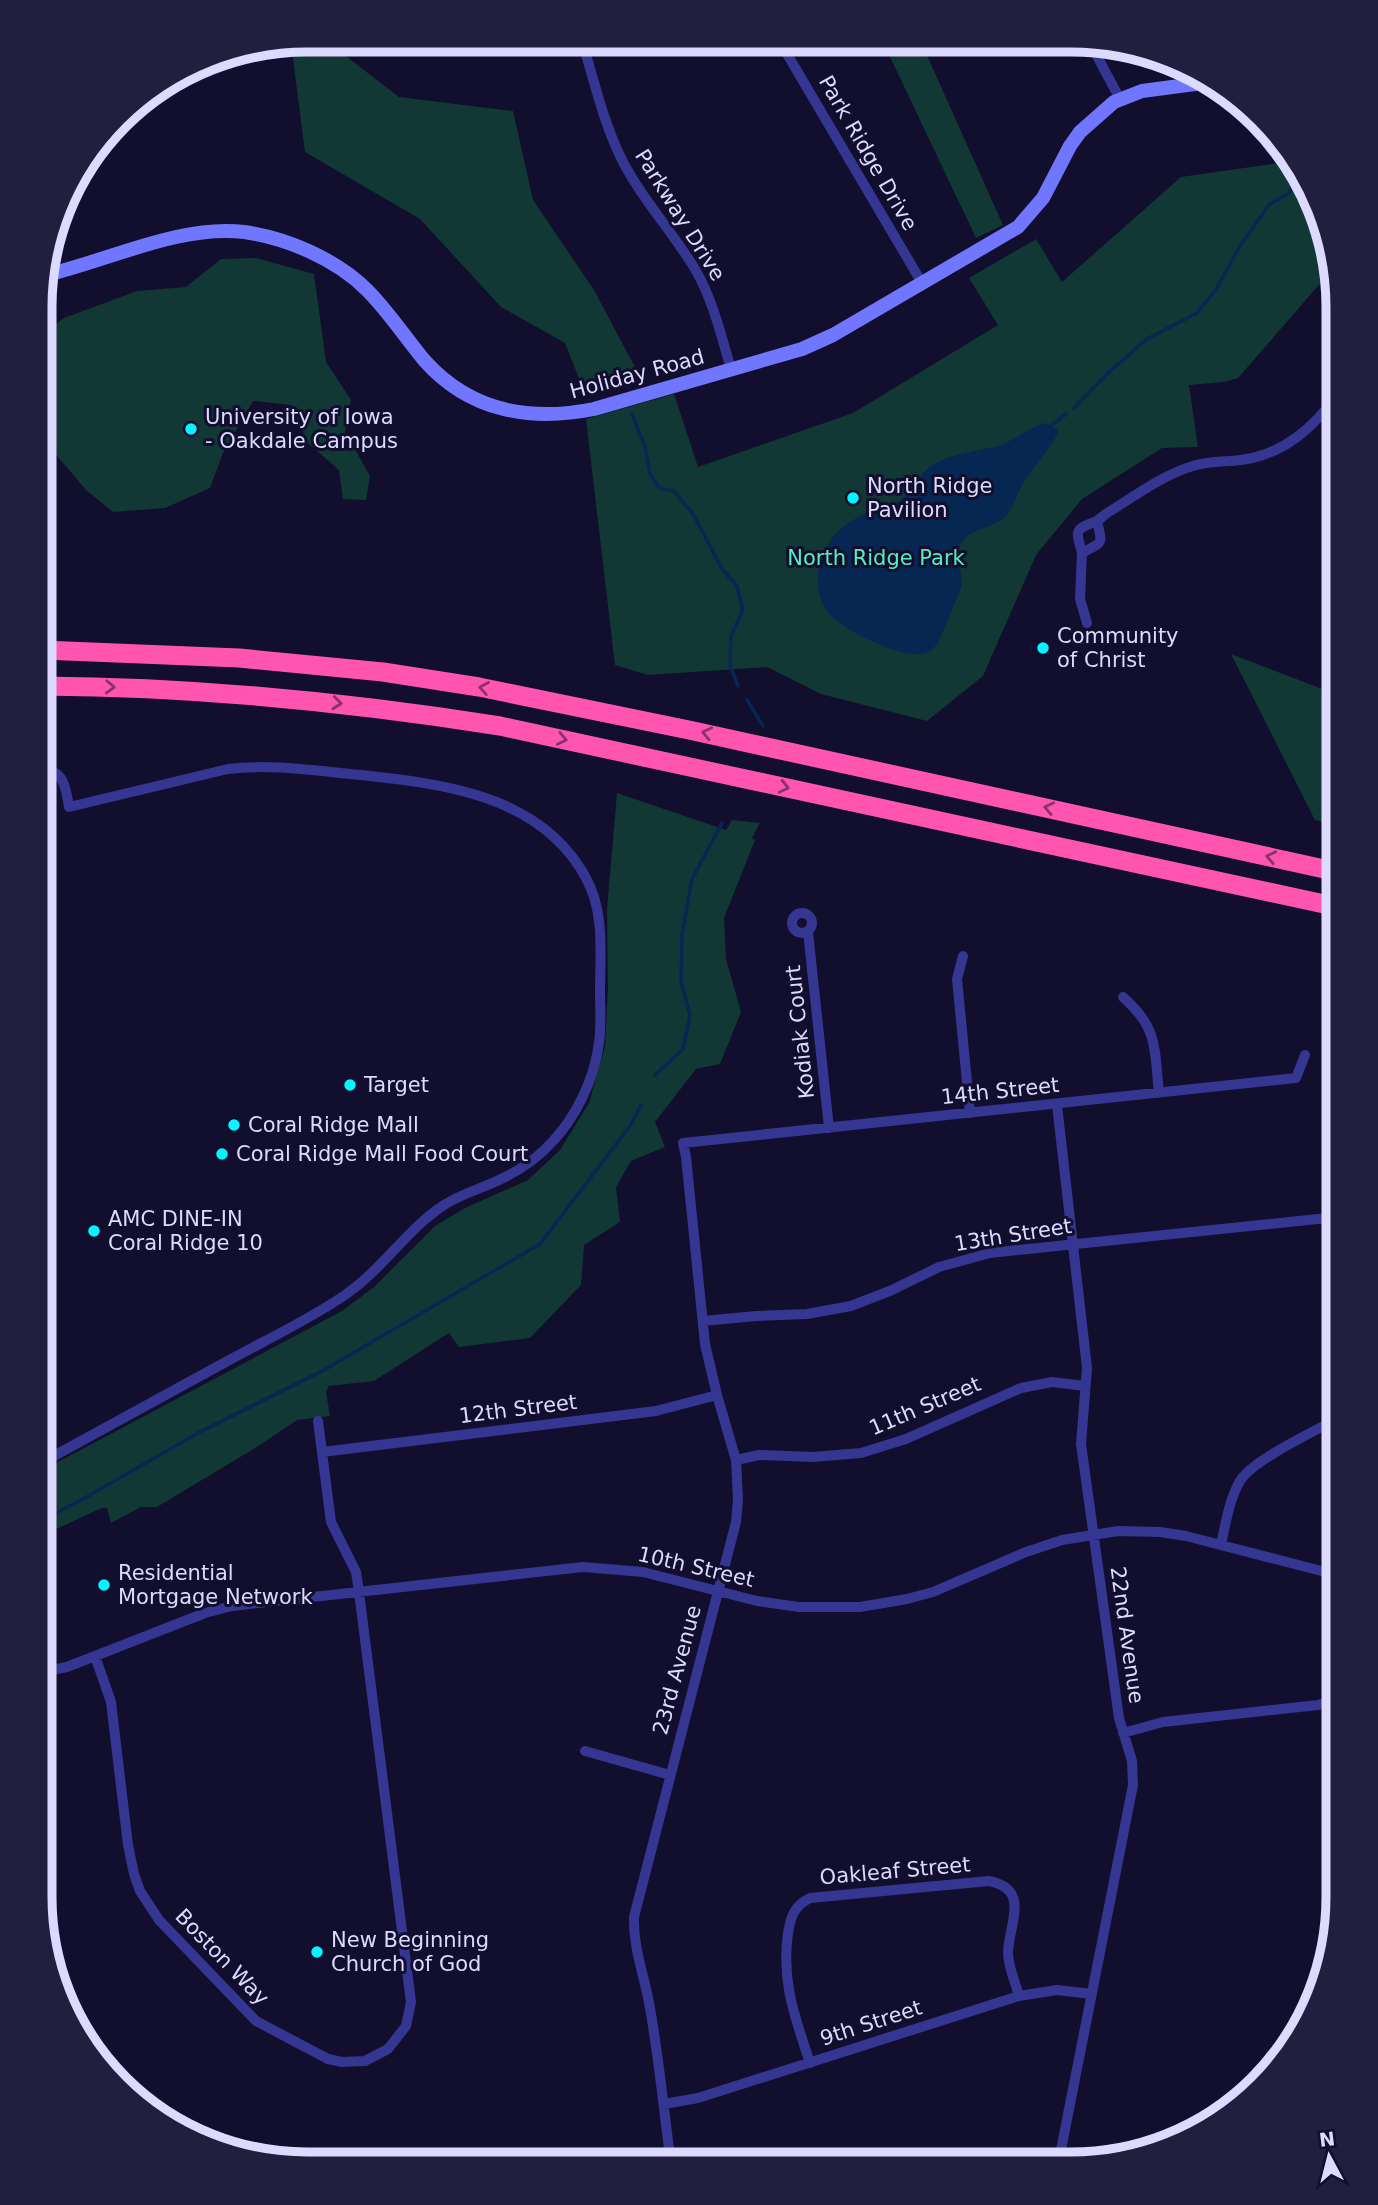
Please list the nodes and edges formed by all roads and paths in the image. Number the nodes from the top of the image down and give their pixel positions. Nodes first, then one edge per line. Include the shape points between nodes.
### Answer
1 (585, 52) edge
2 (786, 52) edge
3 (1096, 54) edge
4 (1193, 84) edge
5 (1120, 99) junction
6 (55, 272) edge
7 (922, 283) junction
8 (732, 369) junction
9 (1326, 409) edge
10 (1097, 521) junction
11 (1082, 553) junction
12 (1087, 623) dead end
13 (52, 644) edge
14 (52, 650) edge
15 (155, 653) junction
16 (52, 686) edge
17 (52, 771) edge
18 (1326, 869) edge
19 (1326, 904) edge
20 (807, 932) dead end
21 (963, 956) dead end
22 (1123, 997) dead end
23 (1305, 1055) dead end
24 (1159, 1093) junction
25 (1057, 1105) junction
26 (970, 1114) junction
27 (829, 1128) junction
28 (683, 1143) joint
29 (1326, 1218) edge
30 (1072, 1245) junction
31 (703, 1321) junction
32 (1085, 1386) junction
33 (717, 1395) junction
34 (318, 1421) dead end
35 (1326, 1425) edge
36 (321, 1452) junction
37 (52, 1456) edge
38 (736, 1460) junction
39 (1094, 1534) junction
40 (1221, 1544) junction
41 (1326, 1572) edge
42 (718, 1591) junction
43 (359, 1592) junction
44 (95, 1656) junction
45 (52, 1670) edge
46 (1326, 1702) edge
47 (1123, 1733) junction
48 (585, 1751) dead end
49 (670, 1774) junction
50 (1092, 1994) junction
51 (1019, 1996) junction
52 (810, 2063) junction
53 (664, 2104) junction
54 (670, 2152) edge
55 (1061, 2152) edge

1 - 8 street, Parkway Drive via 620,157 705,290
2 - 7 street, Park Ridge Drive
3 - 5 street
4 - 5 street, Holiday Road
5 - 7 street, Holiday Road via 1080,132 1043,198 1018,227
6 - 8 street, Holiday Road via 183,235 227,231 260,235 337,267 368,291 447,381 481,402 525,414 594,409
7 - 8 street, Holiday Road via 815,344
9 - 10 street via 1290,443 1255,457 1179,471
10 - 11 street via 1100,543
10 - 11 street via 1077,532
11 - 12 street via 1080,599
13 - 15 highway
14 - 15 highway
18 -> 15 highway via 479,687 370,671
16 -> 19 highway via 269,696 500,726
17 - 37 street via 64,781 69,807 249,766 371,776 482,795 515,809 554,836 580,867 600,919 600,961 599,1040 592,1071 573,1116 538,1156 502,1179 447,1203 416,1227 368,1279 325,1308
20 - 27 street, Kodiak Court
21 - 26 street via 957,979
22 - 24 street via 1151,1031
23 - 24 street, 14th Street via 1296,1078
24 - 25 street, 14th Street
25 - 26 street, 14th Street
25 - 30 street, 22nd Avenue
26 - 27 street, 14th Street
27 - 28 street, 14th Street
28 - 31 street, 23rd Avenue
29 - 30 street, 13th Street
30 - 31 street, 13th Street via 961,1259 872,1299 829,1311
30 - 32 street, 22nd Avenue via 1086,1358
31 - 33 street, 23rd Avenue
32 - 38 street, 11th Street via 1052,1382 1021,1388 906,1439 861,1453 759,1455
32 - 39 street, 22nd Avenue via 1081,1444
33 - 36 street, 12th Street via 656,1411
33 - 38 street, 23rd Avenue
34 - 36 street, Boston Way
35 - 40 street via 1254,1466 1242,1478 1231,1501
36 - 43 street, Boston Way via 331,1521 356,1572
38 - 42 street, 23rd Avenue via 736,1522
39 - 40 street, 10th Street via 1160,1532
39 - 42 street, 10th Street via 1040,1547 933,1592 883,1604 799,1607
39 - 47 street, 22nd Avenue
40 - 41 street, 10th Street
42 - 43 street, 10th Street via 643,1572 583,1567
42 - 49 street, 23rd Avenue
43 - 44 street, 10th Street via 223,1608
43 - 44 street, Boston Way via 411,2002 399,2037 365,2061 328,2059 256,2021 149,1907 130,1856 111,1702
44 - 45 street, 10th Street
46 - 47 street via 1163,1722
47 - 50 street, 22nd Avenue via 1132,1760 1133,1785
48 - 49 street
49 - 53 street, 23rd Avenue via 638,1900 634,1935 650,2003
50 - 51 street, 9th Street via 1057,1990
50 - 55 street, 22nd Avenue
51 - 52 street, 9th Street
51 - 52 street, Oakleaf Street via 1008,1951 1014,1901 996,1883 810,1898 801,1902 791,1917 785,1963 789,1996
52 - 53 street, 9th Street
53 - 54 street, 23rd Avenue

